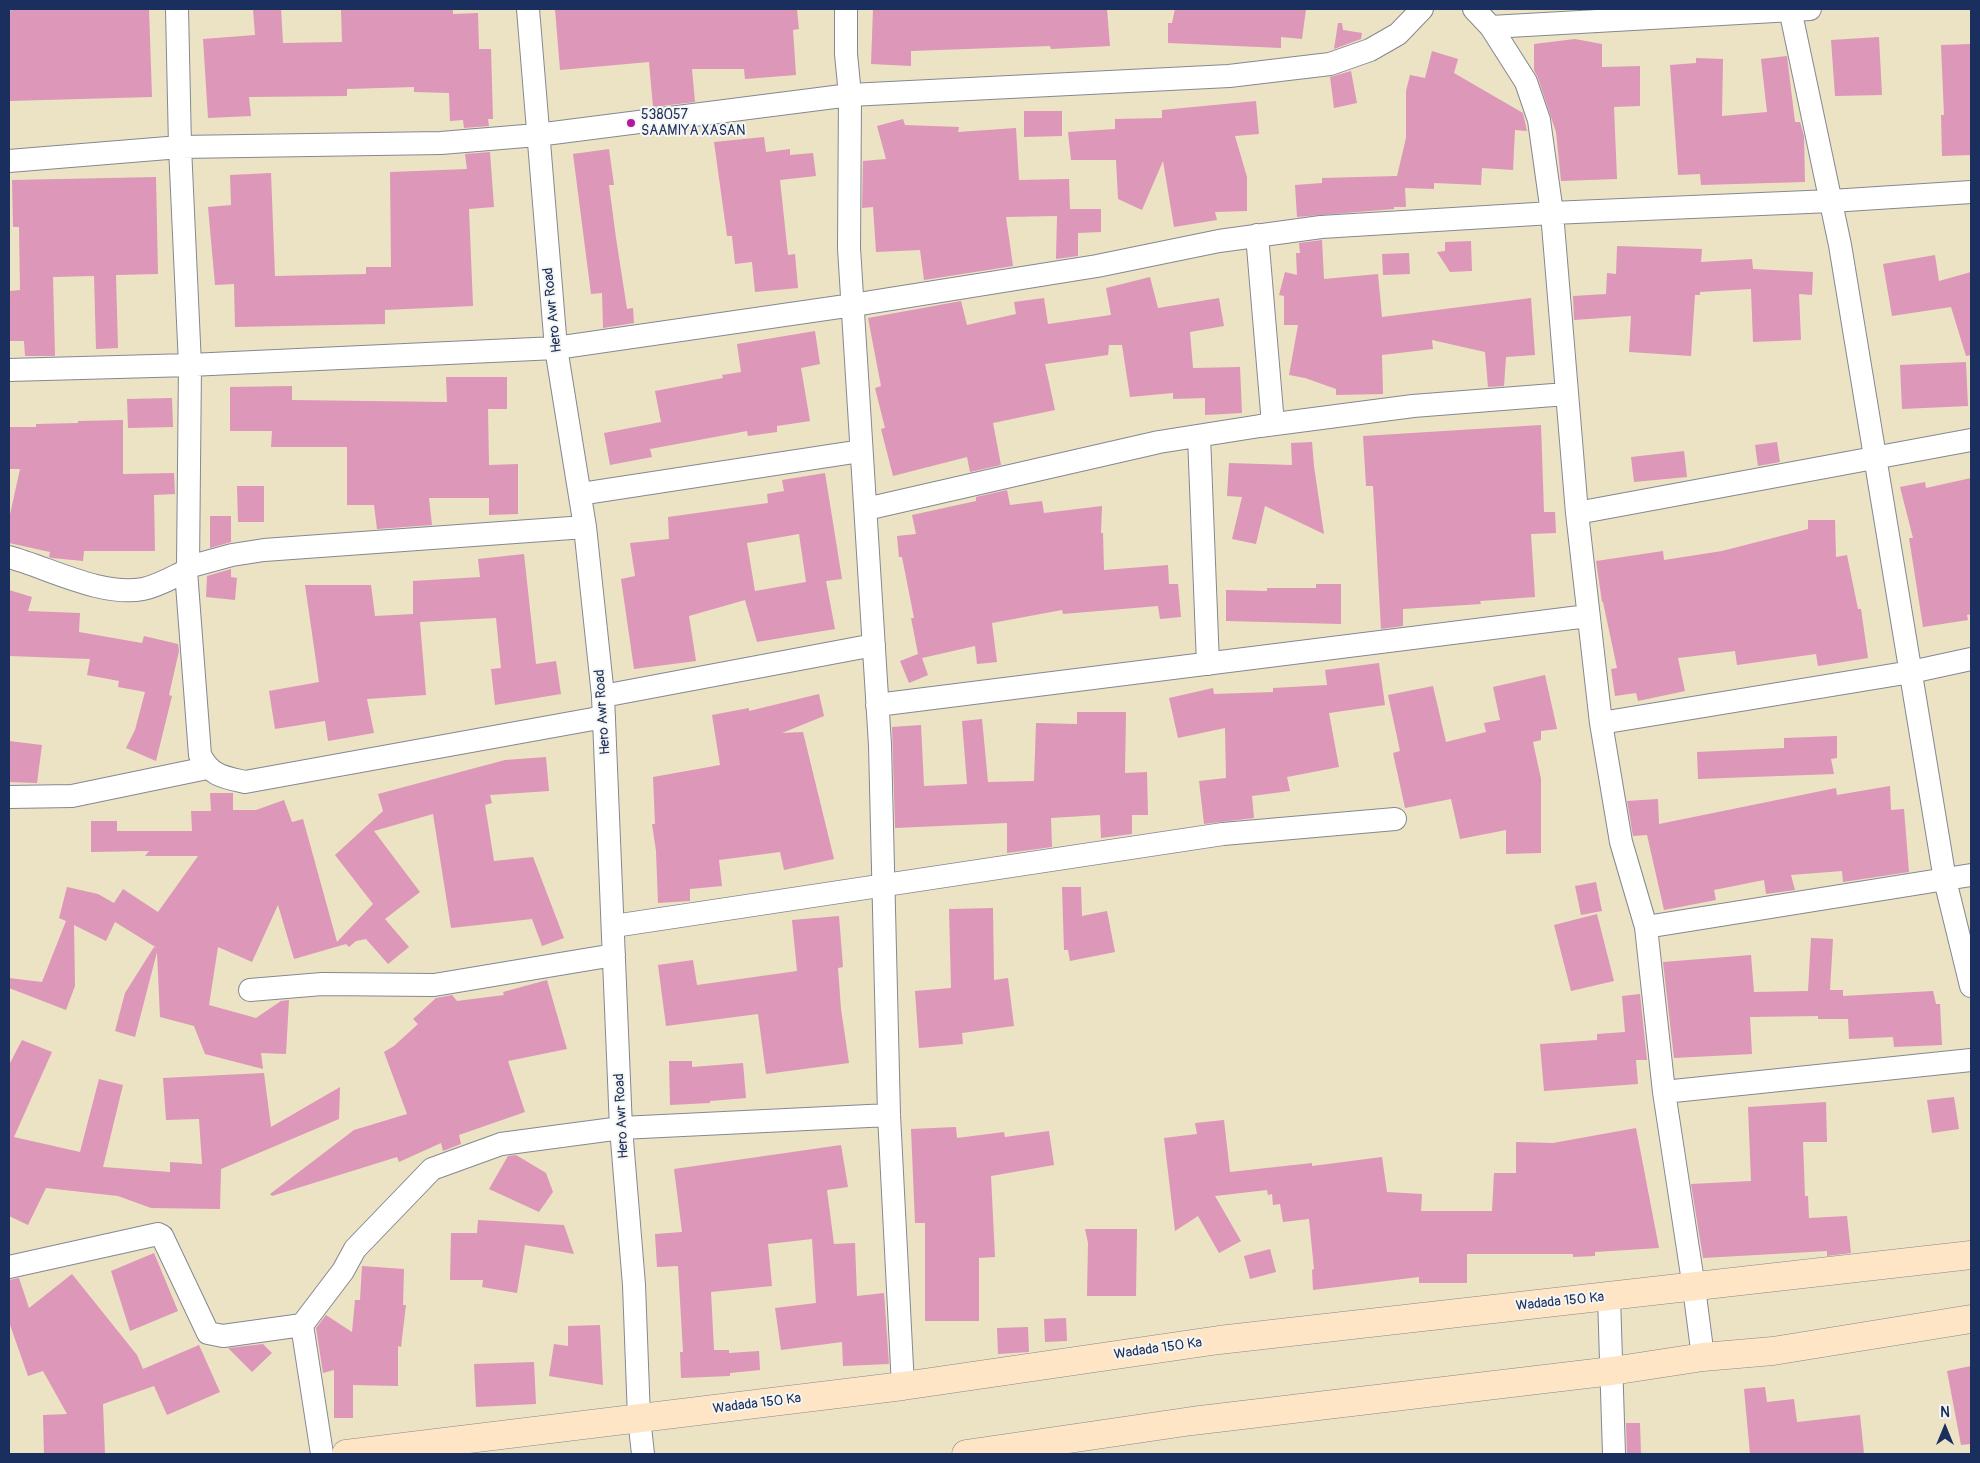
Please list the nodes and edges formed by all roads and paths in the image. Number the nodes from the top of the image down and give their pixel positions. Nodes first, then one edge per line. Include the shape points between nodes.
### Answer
1 (177, 9) edge
2 (528, 9) edge
3 (846, 9) edge
4 (1422, 9) edge
5 (1474, 9) edge
6 (1797, 10) edge
7 (1547, 16) edge
8 (1491, 27) junction
9 (850, 95) junction
10 (538, 135) junction
11 (180, 147) junction
12 (9, 162) edge
13 (1971, 192) edge
14 (1831, 201) junction
15 (1552, 213) junction
16 (1257, 235) junction
17 (853, 305) junction
18 (556, 348) junction
19 (190, 365) junction
20 (9, 370) edge
21 (1566, 394) junction
22 (1273, 424) junction
23 (1199, 436) junction
24 (1971, 440) edge
25 (862, 451) junction
26 (1875, 458) junction
27 (580, 494) junction
28 (866, 509) junction
29 (1577, 513) junction
30 (586, 526) junction
31 (9, 557) edge
32 (187, 569) junction
33 (1588, 616) junction
34 (874, 645) junction
35 (1971, 659) edge
36 (1208, 664) junction
37 (1911, 672) junction
38 (878, 704) junction
39 (604, 706) junction
40 (1601, 723) junction
41 (207, 768) junction
42 (9, 797) edge
43 (1396, 820) dead end
44 (1971, 876) edge
45 (1945, 880) junction
46 (883, 885) junction
47 (614, 926) junction
48 (1646, 927) junction
49 (614, 955) junction
50 (1971, 986) edge
51 (250, 990) dead end
52 (1971, 1060) edge
53 (1664, 1092) junction
54 (889, 1115) junction
55 (621, 1128) junction
56 (1971, 1255) edge
57 (9, 1267) edge
58 (1694, 1288) junction
59 (1609, 1297) junction
60 (1971, 1319) edge
61 (302, 1325) junction
62 (1703, 1357) junction
63 (1612, 1371) junction
64 (903, 1386) junction
65 (639, 1418) junction
66 (322, 1454) edge
67 (346, 1454) edge
68 (643, 1454) edge
69 (966, 1454) edge
70 (1614, 1454) edge

1 - 11 street
2 - 10 street, Hero Awr Road
3 - 9 street
4 - 9 street via 1398,34 1370,50 1330,64 1229,76
5 - 8 street
6 - 7 street
6 - 14 street
7 - 8 street
8 - 15 street via 1526,82 1539,120
9 - 10 street
9 - 17 street via 849,248
10 - 11 street via 441,143
10 - 18 street, Hero Awr Road
11 - 12 street
11 - 19 street
13 - 14 street
14 - 15 street
14 - 26 street
15 - 16 street via 1321,227
15 - 21 street
16 - 17 street via 1096,266
16 - 22 street
17 - 18 street
17 - 25 street
18 - 19 street
18 - 27 street, Hero Awr Road
19 - 20 street
19 - 32 street
21 - 22 street via 1413,406
21 - 29 street
22 - 23 street
23 - 28 street via 1159,442
23 - 36 street
24 - 26 street
25 - 27 street
25 - 28 street
26 - 29 street
26 - 37 street
27 - 30 street, Hero Awr Road
28 - 34 street
29 - 33 street
30 - 32 street via 264,550 232,555
30 - 39 street, Hero Awr Road
31 - 32 street via 101,587 124,590 144,589
32 - 41 street via 200,756
33 - 36 street
33 - 40 street
34 - 38 street
34 - 39 street
35 - 37 street
36 - 38 street
37 - 40 street
37 - 45 street
38 - 46 street
39 - 41 street via 245,782 219,776
39 - 47 street, Hero Awr Road
40 - 48 street via 1621,842
41 - 42 street via 72,796
43 - 46 street via 1223,834
44 - 45 street
45 - 48 street
45 - 50 street
46 - 47 street
46 - 54 street
47 - 49 street, Hero Awr Road
48 - 53 street
49 - 51 street via 434,985 322,984
49 - 55 street, Hero Awr Road
52 - 53 street
53 - 58 street
54 - 55 street
54 - 64 street
55 - 61 street via 501,1144 432,1169 355,1249 343,1271
55 - 65 street, Hero Awr Road via 634,1285
56 - 58 street, Wadada 150 Ka
57 - 61 street via 158,1234 162,1236 208,1333 222,1336
58 - 59 street, Wadada 150 Ka
58 - 62 street
59 - 63 street
59 - 64 street, Wadada 150 Ka via 1219,1340
60 - 62 street via 1773,1351
61 - 66 street
62 - 63 street
63 - 69 street via 1192,1420
63 - 70 street
64 - 65 street, Wadada 150 Ka
65 - 67 street, Wadada 150 Ka
65 - 68 street, Hero Awr Road

